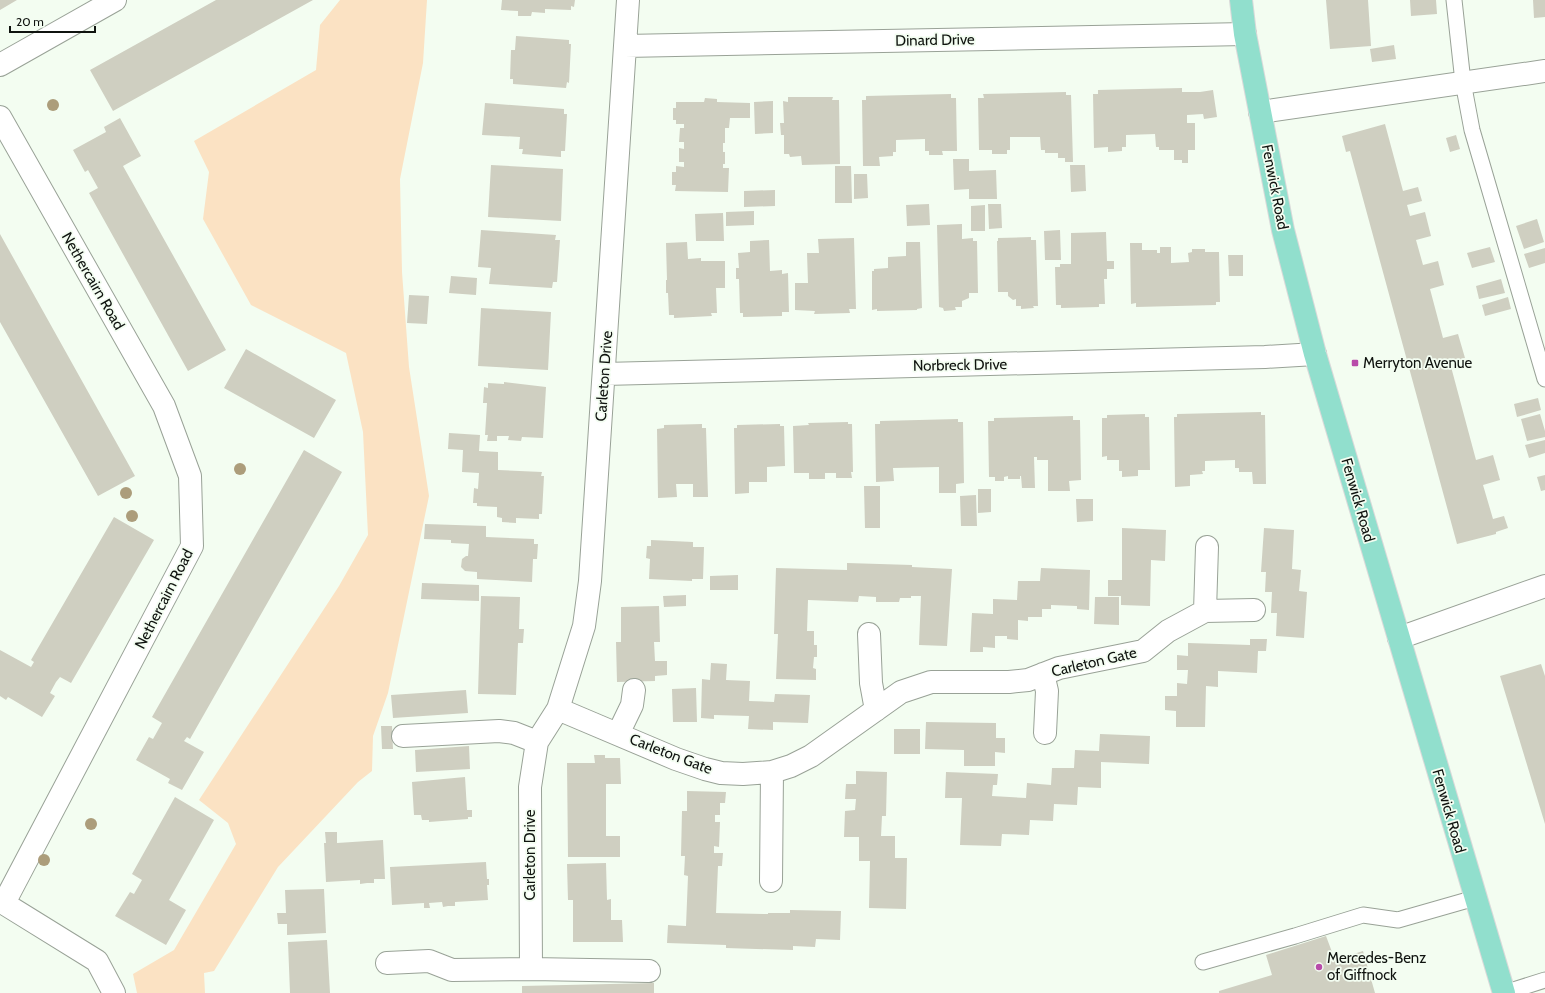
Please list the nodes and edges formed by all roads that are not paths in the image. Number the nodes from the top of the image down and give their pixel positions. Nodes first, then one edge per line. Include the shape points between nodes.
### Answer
1 (115, 0) edge
2 (628, 0) edge
3 (1241, 0) edge
4 (1454, 0) edge
5 (1245, 34) junction
6 (625, 46) junction
7 (0, 65) edge
8 (1545, 71) edge
9 (1463, 82) junction
10 (1260, 112) junction
11 (0, 117) edge
12 (1315, 354) junction
13 (604, 374) junction
14 (1545, 379) edge
15 (1207, 547) dead end
16 (1545, 586) edge
17 (1254, 610) dead end
18 (1205, 611) junction
19 (869, 634) dead end
20 (1399, 638) junction
21 (1044, 674) junction
22 (634, 690) dead end
23 (558, 709) junction
24 (876, 710) junction
25 (1044, 733) dead end
26 (618, 734) junction
27 (402, 736) dead end
28 (538, 742) junction
29 (772, 772) junction
30 (771, 881) dead end
31 (1475, 898) junction
32 (2, 902) edge
33 (1203, 962) dead end
34 (387, 963) dead end
35 (531, 969) junction
36 (649, 971) dead end
37 (1545, 980) edge
38 (114, 993) edge
39 (1504, 993) edge

1 - 7 street
2 - 6 street, Carleton Drive
3 - 5 main road, Fenwick Road
4 - 9 lane
5 - 6 street, Dinard Drive
5 - 10 main road, Fenwick Road
6 - 13 street, Carleton Drive
8 - 9 street
9 - 10 street
9 - 14 lane via 1472,130
10 - 12 main road, Fenwick Road via 1284,230
11 - 32 street, Nethercairn Road via 164,406 190,476 192,546
12 - 13 street, Norbreck Drive
12 - 20 main road, Fenwick Road
13 - 23 street, Carleton Drive via 590,581 584,626
15 - 18 street
16 - 20 street
17 - 18 street, Carleton Gate
18 - 21 street, Carleton Gate via 1168,631 1143,651 1059,668
19 - 24 street via 871,683
20 - 31 main road, Fenwick Road
21 - 24 street, Carleton Gate via 1028,680 1009,682 931,682 901,692
21 - 25 street, Carleton Gate via 1047,691
22 - 26 street, Carleton Gate via 632,705
23 - 26 street, Carleton Gate
23 - 28 street, Carleton Drive
24 - 29 street, Carleton Gate via 811,756
26 - 29 street, Carleton Gate via 705,770 743,774
27 - 28 street via 499,731
28 - 35 street, Carleton Drive via 530,787
29 - 30 street
31 - 33 lane via 1398,920 1363,915
31 - 39 main road, Fenwick Road
32 - 38 street via 97,961
34 - 35 street via 429,961 452,970
35 - 36 street
37 - 39 lane

